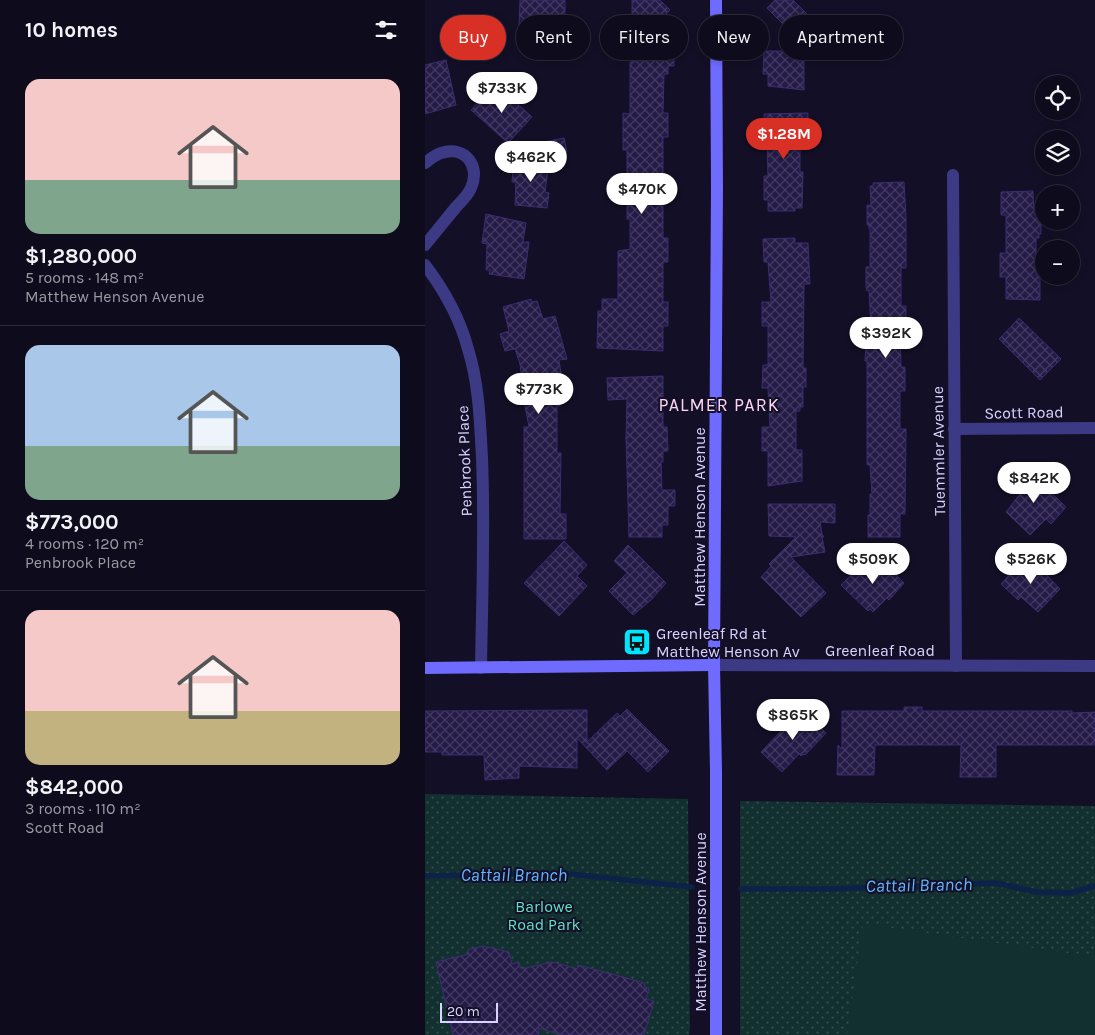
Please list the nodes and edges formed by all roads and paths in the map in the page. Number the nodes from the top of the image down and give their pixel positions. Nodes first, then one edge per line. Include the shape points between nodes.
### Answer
1 (716, 0) edge
2 (425, 163) edge
3 (953, 175) dead end
4 (425, 245) edge
5 (425, 265) edge
6 (1095, 428) edge
7 (954, 429) junction
8 (714, 665) junction
9 (957, 666) junction
10 (1095, 666) edge
11 (425, 668) edge
12 (481, 668) junction
13 (716, 1035) edge

1 - 8 street, Matthew Henson Avenue
2 - 4 street via 441,153 453,151 465,155 473,164 475,176 471,190
3 - 7 street, Tuemmler Avenue
5 - 12 street, Penbrook Place via 438,282 468,346 476,383 483,495
6 - 7 street, Scott Road
7 - 9 street, Tuemmler Avenue
8 - 9 street, Greenleaf Road
8 - 12 street, Greenleaf Road
8 - 13 street, Matthew Henson Avenue
9 - 10 street, Greenleaf Road
11 - 12 street, Greenleaf Road

